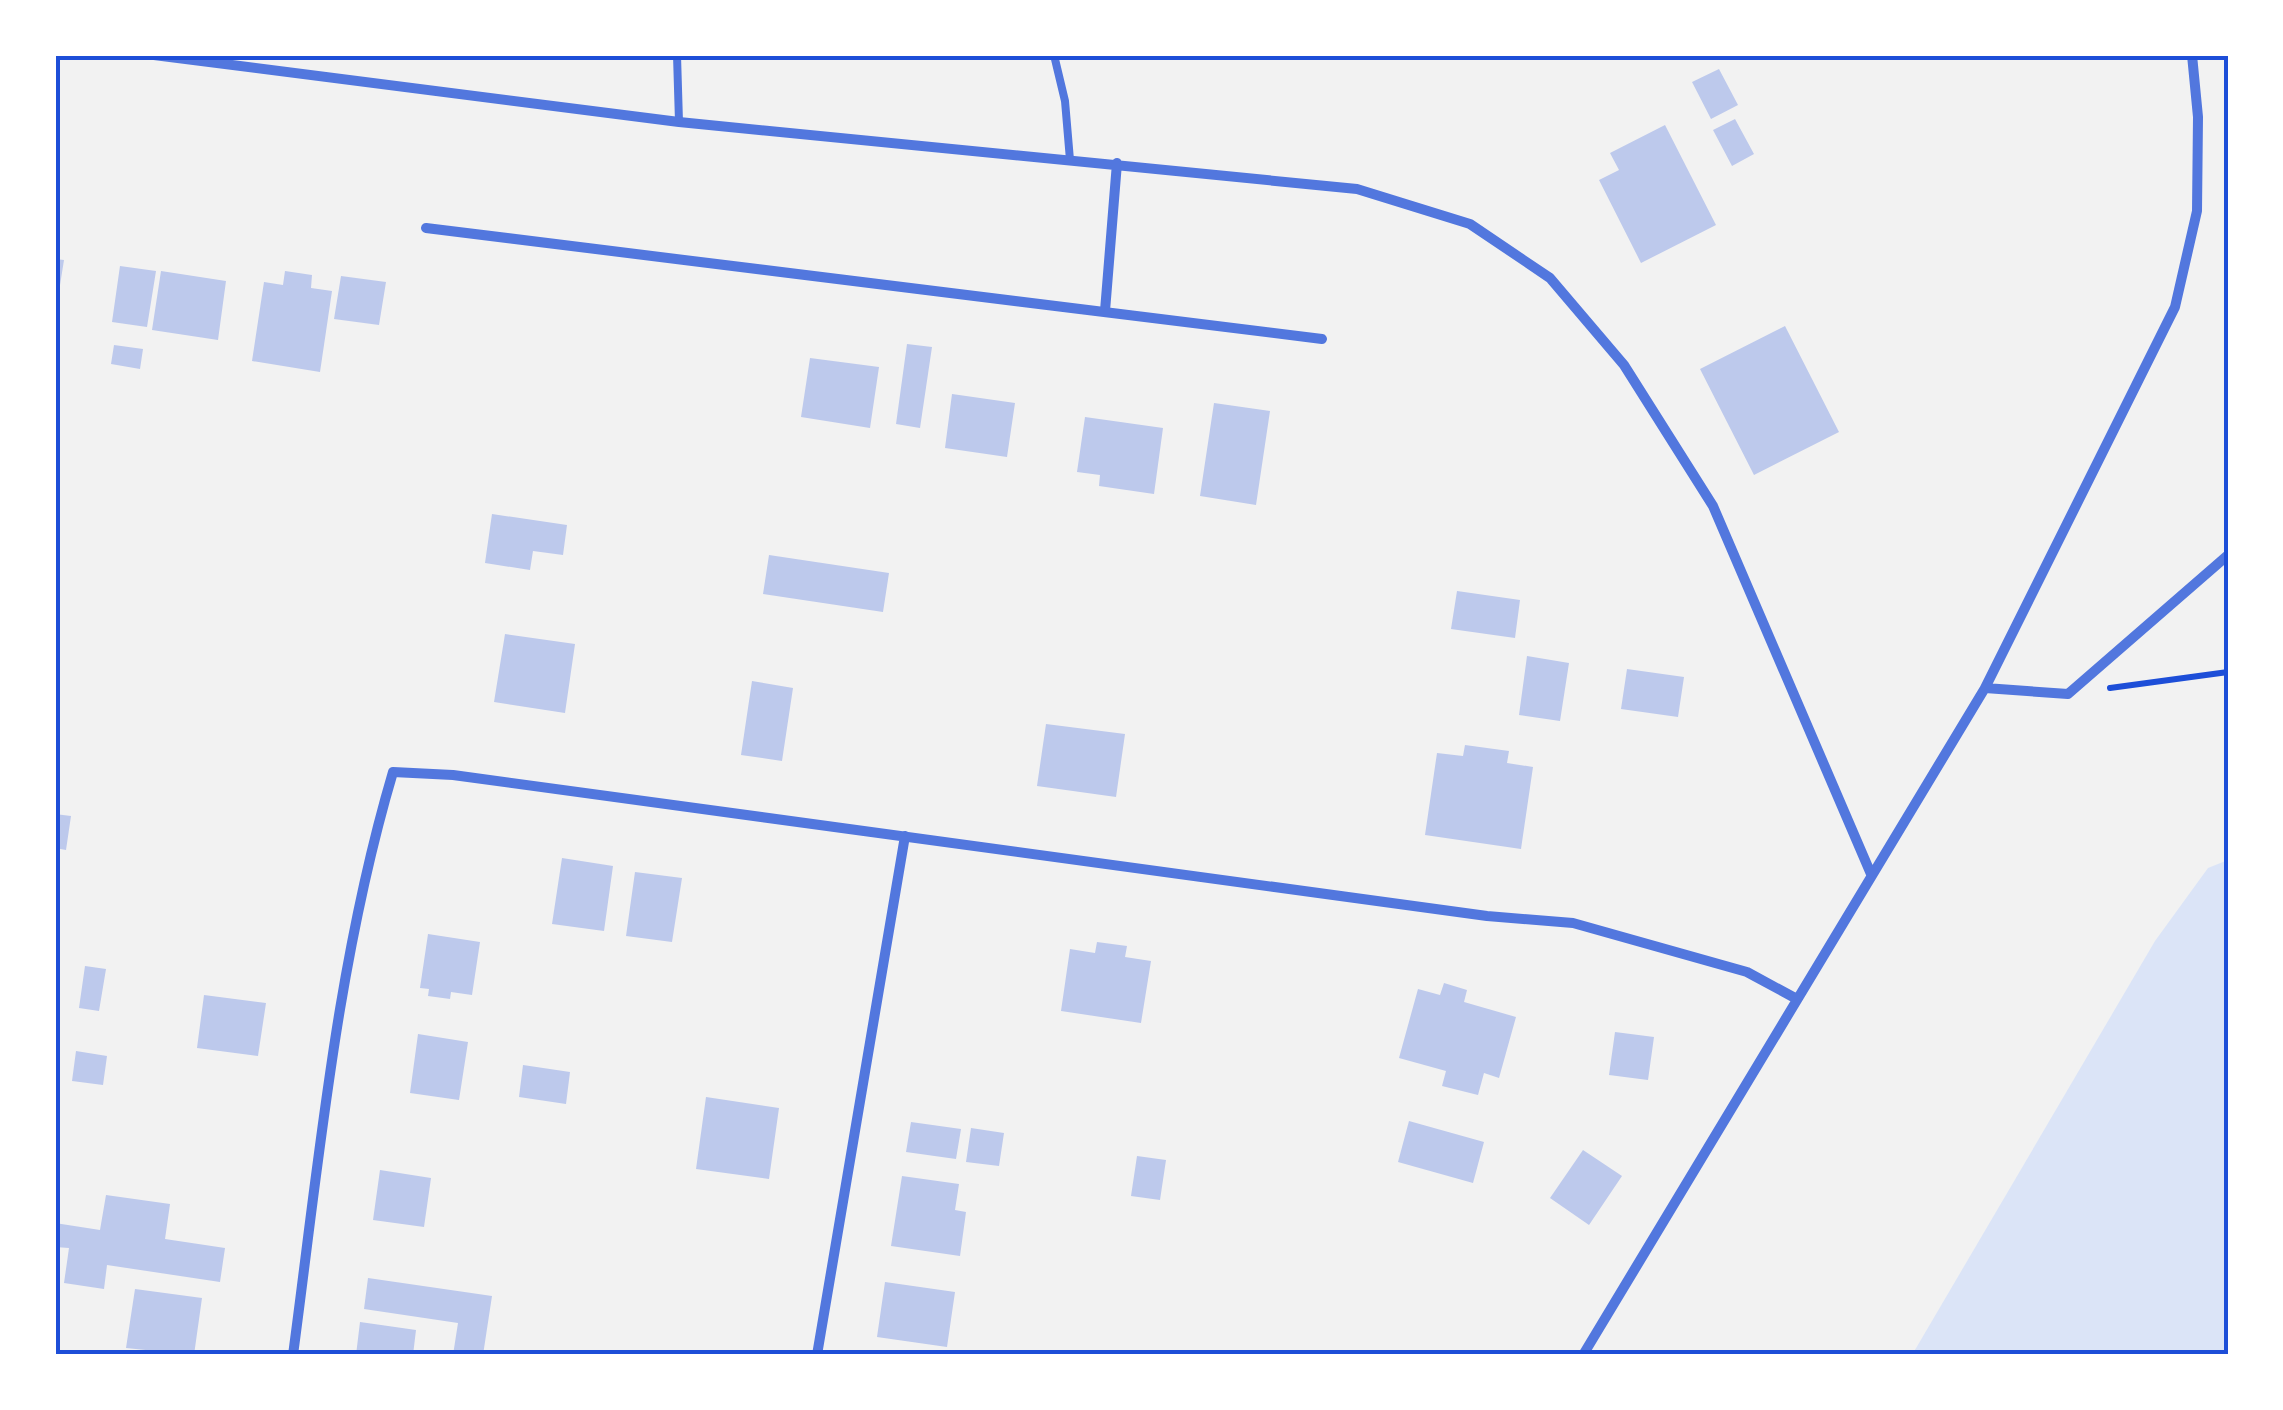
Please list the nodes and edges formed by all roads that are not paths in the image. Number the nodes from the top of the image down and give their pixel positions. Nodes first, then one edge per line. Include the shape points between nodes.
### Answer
1 (154, 55) edge
2 (257, 55) edge
3 (678, 55) edge
4 (1054, 55) edge
5 (2192, 55) edge
6 (256, 70) junction
7 (679, 122) junction
8 (1070, 160) junction
9 (1116, 163) junction
10 (426, 228) dead end
11 (1105, 311) junction
12 (1322, 339) dead end
13 (2228, 555) edge
14 (1984, 688) junction
15 (905, 836) junction
16 (1871, 874) junction
17 (1795, 998) junction
18 (292, 1355) edge
19 (817, 1355) edge
20 (1583, 1355) edge

1 - 6 street
2 - 6 lane
3 - 7 lane
4 - 8 lane
5 - 14 street via 2196,212 2175,307
6 - 7 street
7 - 8 street
8 - 9 street
9 - 11 street
9 - 16 street via 1357,190 1470,224 1550,278 1624,365 1713,506
10 - 11 street
11 - 12 street
13 - 14 street via 2068,694
14 - 16 street
15 - 17 street via 1574,924 1747,972
15 - 18 street via 394,772 370,849 344,982
15 - 19 street
16 - 17 street
17 - 20 street

